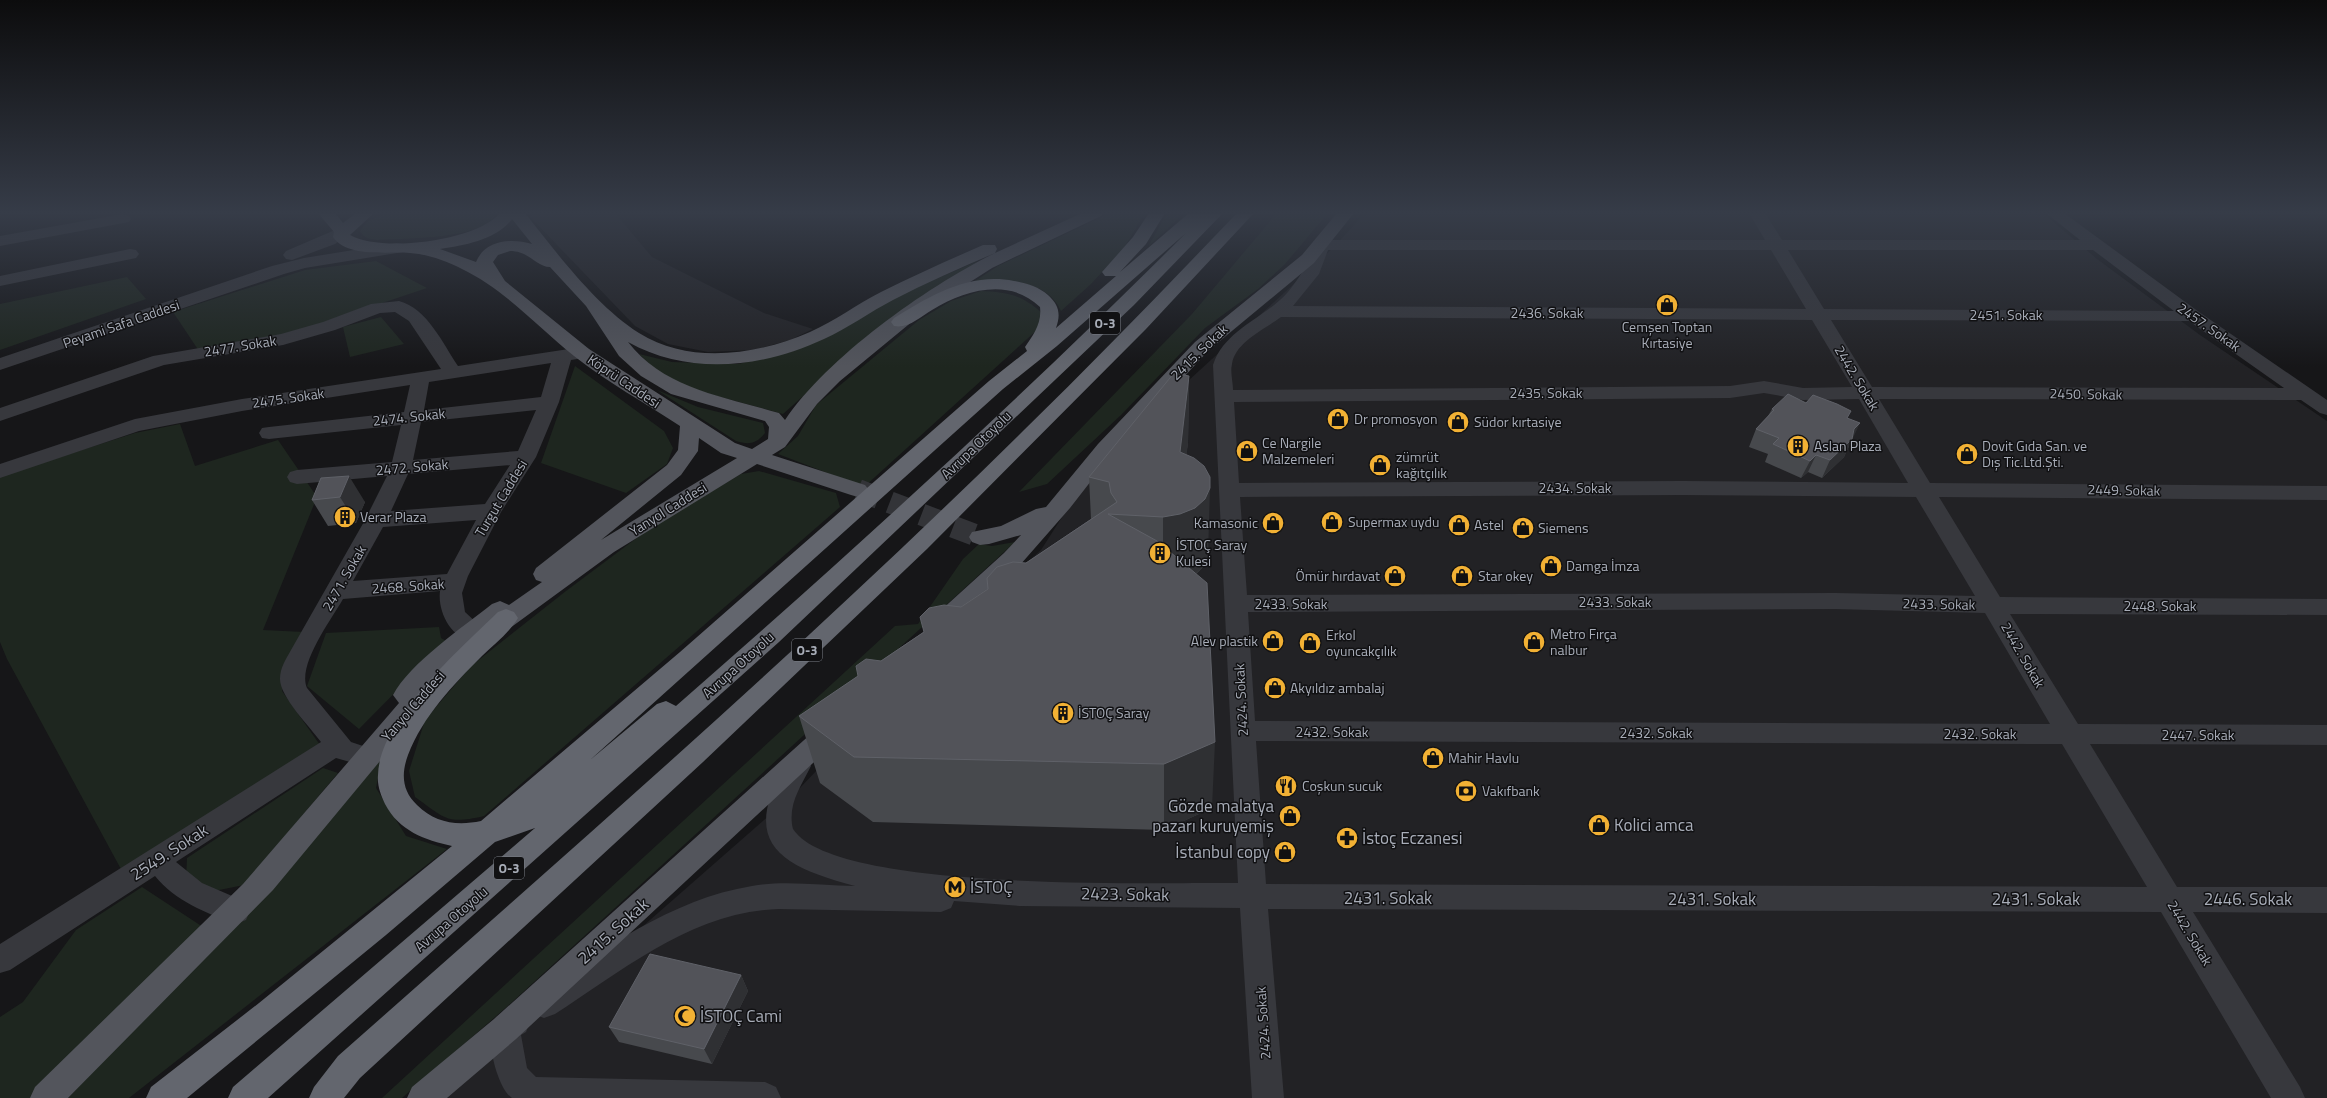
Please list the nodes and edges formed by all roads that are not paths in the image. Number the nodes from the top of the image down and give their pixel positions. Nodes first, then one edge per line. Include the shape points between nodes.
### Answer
1 (19, 264) edge
2 (86, 264) edge
3 (267, 264) edge
4 (299, 264) edge
5 (466, 264) edge
6 (485, 264) edge
7 (551, 264) edge
8 (556, 264) edge
9 (957, 264) edge
10 (986, 264) edge
11 (1119, 264) edge
12 (1139, 264) edge
13 (1164, 264) edge
14 (1197, 264) edge
15 (1300, 264) edge
16 (1314, 264) edge
17 (1788, 264) edge
18 (2122, 264) edge
19 (0, 268) edge
20 (565, 275) junction
21 (0, 281) edge
22 (498, 284) junction
23 (593, 303) junction
24 (1276, 311) junction
25 (1818, 314) junction
26 (2193, 316) junction
27 (900, 322) junction
28 (1034, 347) junction
29 (0, 355) edge
30 (573, 355) junction
31 (0, 364) edge
32 (453, 372) junction
33 (422, 377) junction
34 (996, 385) junction
35 (1866, 393) junction
36 (2305, 394) junction
37 (1224, 396) junction
38 (549, 402) junction
39 (2327, 409) edge
40 (0, 415) edge
41 (414, 417) junction
42 (690, 425) junction
43 (269, 433) dead end
44 (778, 442) junction
45 (526, 457) junction
46 (752, 457) junction
47 (401, 468) junction
48 (674, 470) junction
49 (0, 471) edge
50 (298, 477) dead end
51 (1921, 488) junction
52 (858, 490) tunnel mouth
53 (1229, 490) junction
54 (695, 492) junction
55 (2327, 493) edge
56 (1062, 503) junction
57 (491, 511) junction
58 (376, 520) junction
59 (980, 536) tunnel mouth
60 (455, 582) junction
61 (336, 591) junction
62 (1236, 604) junction
63 (1994, 605) junction
64 (2327, 607) edge
65 (506, 618) junction
66 (472, 632) junction
67 (771, 636) junction
68 (922, 642) edge
69 (850, 713) edge
70 (1242, 732) junction
71 (2070, 734) junction
72 (2327, 736) edge
73 (348, 749) junction
74 (800, 761) junction
75 (158, 860) junction
76 (282, 860) junction
77 (996, 893) junction
78 (1254, 897) junction
79 (2170, 900) junction
80 (2327, 900) edge
81 (236, 910) junction
82 (0, 960) edge
83 (504, 1029) junction
84 (349, 1067) junction
85 (46, 1098) edge
86 (162, 1098) edge
87 (244, 1098) edge
88 (314, 1098) edge
89 (325, 1098) edge
90 (423, 1098) edge
91 (765, 1098) edge
92 (1268, 1098) edge
93 (2289, 1098) edge

1 - 19 street
2 - 21 street
3 - 29 street, Peyami Safa Caddesi
4 - 31 street, Peyami Safa Caddesi
5 - 22 main road, Köprü Caddesi
6 - 22 main road
7 - 20 main road
8 - 20 main road, Köprü Caddesi
9 - 23 main road via 903,288 815,336 762,354 729,358 698,358 671,354 633,337
10 - 27 main road, Yanyol Caddesi
11 - 28 highway
12 - 34 highway
13 - 67 highway, Avrupa Otoyolu / O-3 via 998,425
14 - 84 highway, O-3 via 1106,360 894,569
15 - 56 main road, 2415. Sokak via 1202,346 1105,449
16 - 24 street, 2424. Sokak via 1289,301
17 - 25 street, 2442. Sokak
18 - 26 street, 2457. Sokak
20 - 23 main road, Köprü Caddesi
22 - 30 main road, Köprü Caddesi
23 - 44 main road, Köprü Caddesi via 610,332 626,352 648,372 678,390 772,418 779,427
24 - 25 street, 2436. Sokak via 1318,314
24 - 37 street, 2424. Sokak via 1239,340 1223,358
25 - 26 street, 2451. Sokak
25 - 35 street, 2442. Sokak
26 - 36 street, 2457. Sokak
27 - 28 highway via 956,291 989,284 1013,286 1036,294 1049,306 1048,327
27 - 44 main road, Yanyol Caddesi via 814,394 800,409 786,434
28 - 34 highway
30 - 32 street, 2475. Sokak
30 - 38 street, Turgut Caddesi
30 - 42 main road, Köprü Caddesi
32 - 33 street, 2475. Sokak
32 - 40 street, 2477. Sokak via 415,317 399,306 378,308 283,339 160,360
33 - 41 street, 2471. Sokak
33 - 49 street, 2475. Sokak via 242,405 135,425
34 - 86 highway via 563,769 382,922
35 - 36 street, 2450. Sokak
35 - 37 street, 2435. Sokak via 1803,394 1764,388 1730,392
35 - 51 street, 2442. Sokak
36 - 39 street, 2457. Sokak
37 - 53 street, 2424. Sokak
38 - 41 street, 2474. Sokak
38 - 45 street, Turgut Caddesi
41 - 43 street, 2474. Sokak
41 - 47 street, 2471. Sokak
42 - 46 main road, Köprü Caddesi via 728,448
42 - 48 main road via 688,451
44 - 46 main road, Yanyol Caddesi
45 - 47 street, 2472. Sokak
45 - 57 street, Turgut Caddesi
46 - 52 main road, Köprü Caddesi
46 - 54 main road, Yanyol Caddesi
47 - 50 street, 2472. Sokak
47 - 58 street, 2471. Sokak
48 - 54 main road via 690,472 697,480
48 - 66 main road
51 - 53 street, 2434. Sokak
51 - 55 street, 2449. Sokak
51 - 63 street, 2442. Sokak
53 - 62 street, 2424. Sokak
54 - 65 main road, Yanyol Caddesi via 606,547
56 - 59 main road via 1020,529 995,536
56 - 68 main road, 2415. Sokak via 1012,559
57 - 58 street
57 - 60 street, Turgut Caddesi
58 - 61 street, 2471. Sokak
60 - 61 street, 2468. Sokak
60 - 66 street, Turgut Caddesi via 451,593 453,612 457,620
61 - 73 street, 2471. Sokak via 299,656 293,670 292,682 297,693
62 - 63 street, 2433. Sokak via 1835,601
62 - 70 street, 2424. Sokak
63 - 64 street, 2448. Sokak
63 - 71 street, 2442. Sokak
65 - 67 highway via 430,698 399,744 391,766 394,798 414,821 427,828 448,834 483,832 524,822 553,806 704,680
65 - 76 main road, Yanyol Caddesi via 441,672 410,705 340,793
66 - 73 main road via 429,669 390,712
67 - 87 highway, Avrupa Otoyolu / O-3
69 - 74 main road, 2415. Sokak
70 - 71 street, 2432. Sokak
70 - 78 street, 2424. Sokak
71 - 72 street, 2447. Sokak
71 - 79 street, 2442. Sokak
73 - 75 street, 2549. Sokak
73 - 76 main road
74 - 77 street via 783,789 777,823 781,836 794,850 820,863 875,878
74 - 83 main road, 2415. Sokak
75 - 81 street via 186,889
75 - 82 street, 2549. Sokak
76 - 81 main road
77 - 78 street, 2423. Sokak
77 - 83 street via 948,899 761,898 728,904 695,915 636,947
78 - 79 street, 2431. Sokak
78 - 92 street, 2424. Sokak
79 - 80 street, 2446. Sokak
79 - 93 street, 2442. Sokak
81 - 85 main road
83 - 90 main road, 2415. Sokak
83 - 91 street via 512,1073 519,1084 532,1093
84 - 88 highway
84 - 89 highway, O-3

